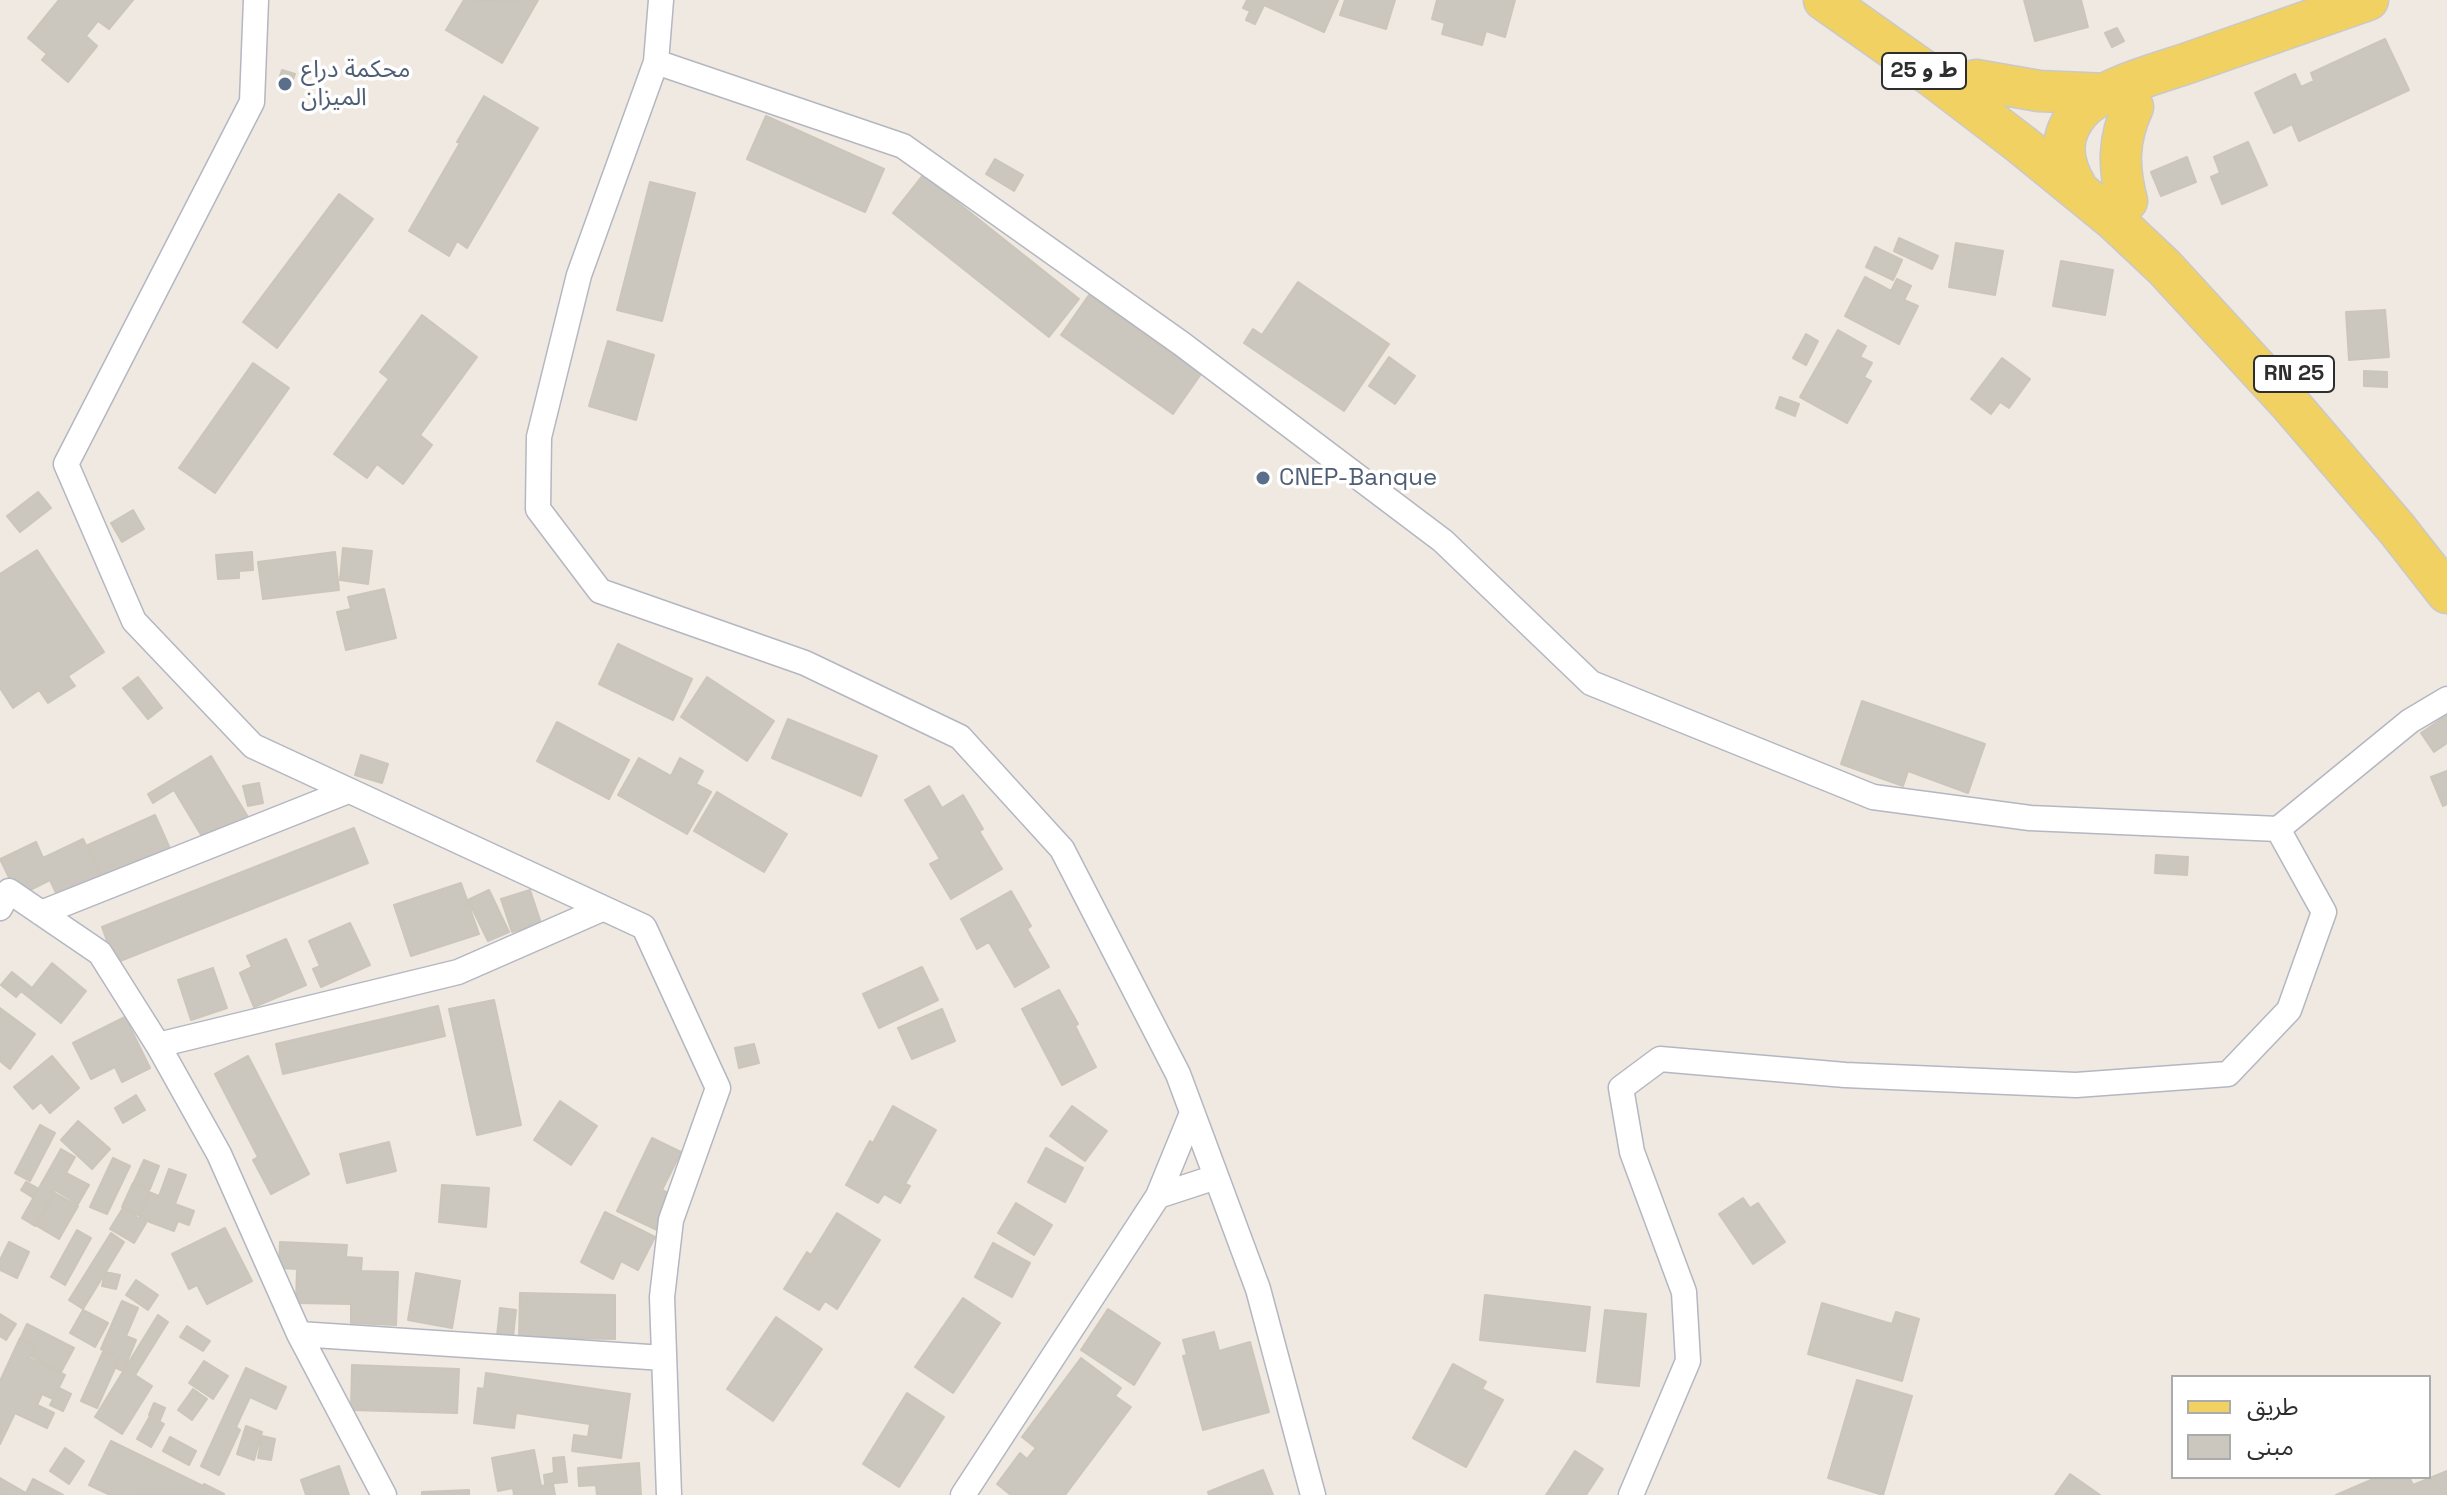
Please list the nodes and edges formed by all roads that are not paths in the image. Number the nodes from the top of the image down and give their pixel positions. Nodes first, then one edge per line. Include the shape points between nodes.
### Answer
1 (256, 0) edge
2 (661, 0) edge
3 (1824, 0) edge
4 (1869, 0) edge
5 (2368, 0) edge
6 (656, 62) junction
7 (1976, 80) junction
8 (2120, 100) junction
9 (2022, 145) junction
10 (2063, 147) junction
11 (2077, 188) junction
12 (2127, 201) junction
13 (2447, 559) edge
14 (2447, 593) edge
15 (2447, 699) edge
16 (348, 791) junction
17 (2278, 829) junction
18 (3, 895) edge
19 (602, 909) junction
20 (41, 913) junction
21 (158, 1045) junction
22 (1192, 1113) junction
23 (1216, 1177) junction
24 (1158, 1196) junction
25 (299, 1334) junction
26 (664, 1358) junction
27 (384, 1495) edge
28 (669, 1495) edge
29 (963, 1495) edge
30 (1313, 1495) edge
31 (1631, 1495) edge

1 - 16 street via 252,102 66,464 134,621 253,746
2 - 6 street
3 - 9 main road, ط و 25
4 - 7 main road, RN 25
5 - 8 main road, RN 25 via 2182,65
6 - 17 street via 903,146 1182,344 1443,541 1591,683 1873,797 2030,818
6 - 22 street via 579,275 539,437 538,509 600,591 805,663 960,737 1062,849 1178,1074
7 - 8 main road, RN 25
7 - 10 main road, RN 25
8 - 10 main road via 2083,108
8 - 12 main road via 2121,176
9 - 10 main road
9 - 11 main road
10 - 11 main road
10 - 12 main road, RN 25
11 - 14 main road via 2214,319
12 - 13 main road, RN 25 via 2306,387
15 - 17 street via 2410,721
16 - 19 street
16 - 20 street
17 - 31 street via 2324,912 2289,1010 2228,1074 2076,1085 1845,1075 1660,1059 1621,1088 1632,1152 1684,1292 1688,1361
18 - 20 street
19 - 21 street via 458,972
19 - 26 street via 644,927 718,1088 671,1220 662,1297
20 - 21 street via 100,953
21 - 25 street via 219,1154
22 - 23 street
22 - 24 street
23 - 24 street
23 - 30 street via 1258,1289
24 - 29 street
25 - 26 street
25 - 27 street
26 - 28 street

